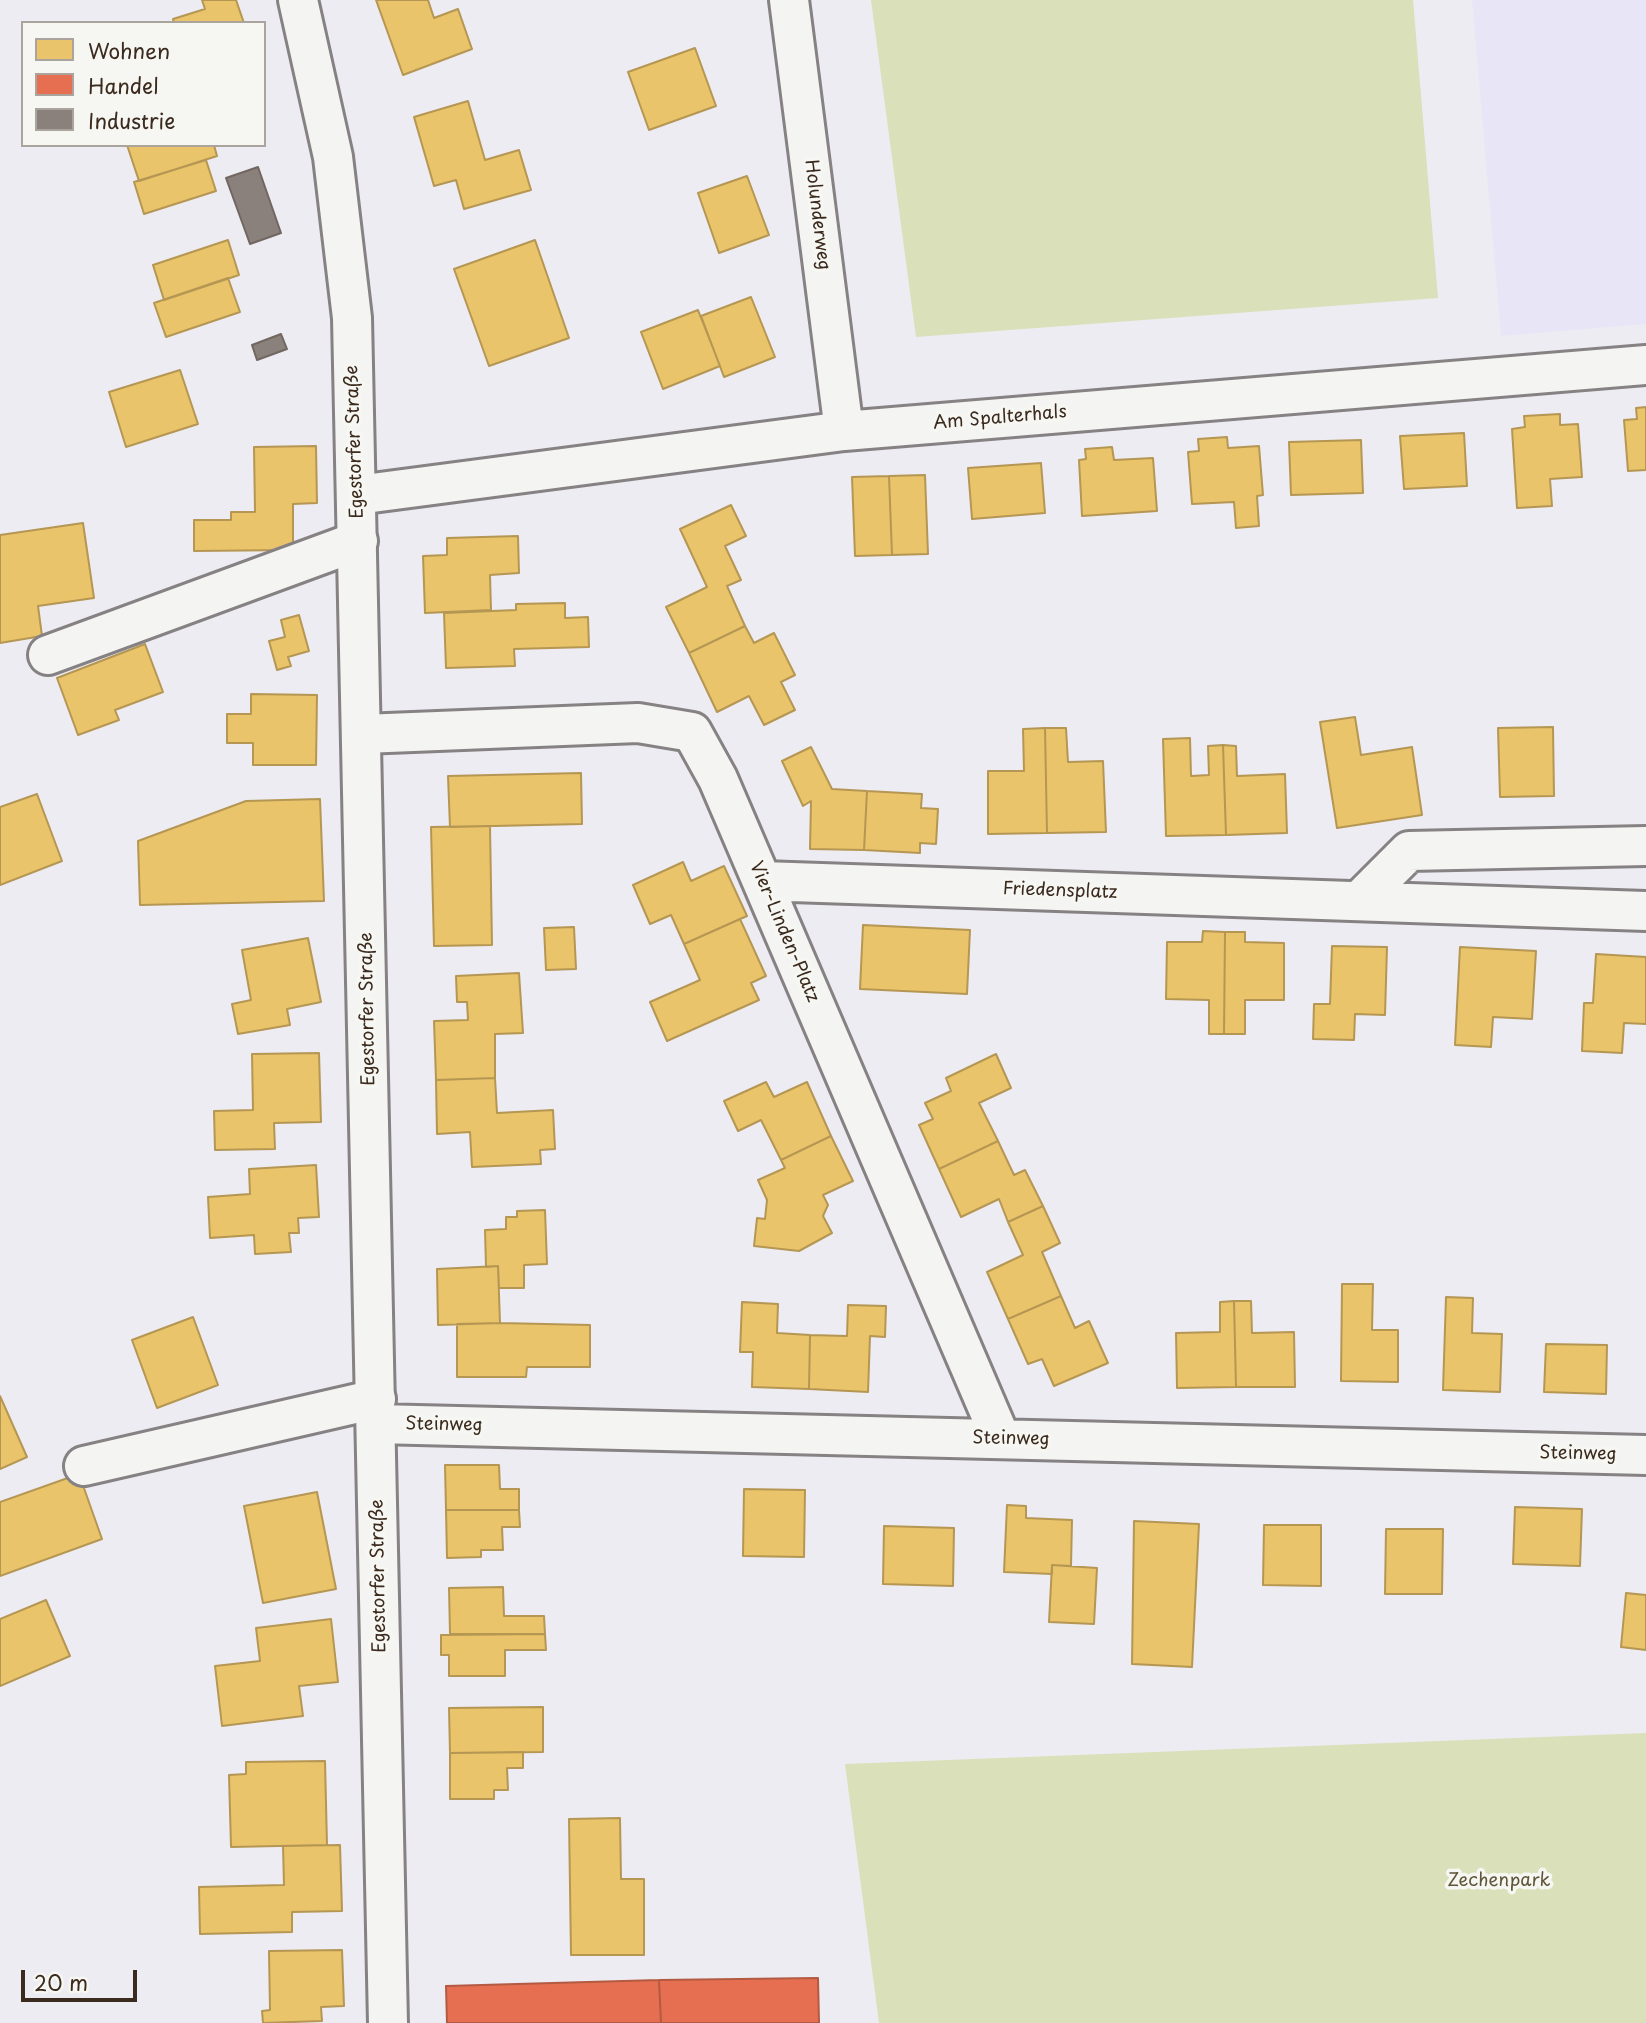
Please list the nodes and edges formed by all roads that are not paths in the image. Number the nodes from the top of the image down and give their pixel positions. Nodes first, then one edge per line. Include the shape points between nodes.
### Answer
1 (298, 0) edge
2 (789, 0) edge
3 (1646, 365) edge
4 (844, 431) junction
5 (357, 495) junction
6 (358, 541) junction
7 (48, 655) dead end
8 (363, 734) junction
9 (1646, 846) edge
10 (762, 881) junction
11 (1359, 901) junction
12 (1646, 911) edge
13 (376, 1411) junction
14 (1001, 1439) junction
15 (1646, 1455) edge
16 (84, 1466) dead end
17 (388, 2023) edge

1 - 5 street, Egestorfer Straße via 333,157 352,318
2 - 4 street, Holunderweg
3 - 4 street, Am Spalterhals
4 - 5 street, Am Spalterhals
5 - 6 street, Egestorfer Straße
6 - 7 street
6 - 8 street, Egestorfer Straße
8 - 10 street, Vier-Linden-Platz via 638,723 692,732 718,779
8 - 13 street, Egestorfer Straße
9 - 11 street via 1409,851
10 - 11 street, Friedensplatz
10 - 14 street, Vier-Linden-Platz
11 - 12 street, Friedensplatz
13 - 14 street, Steinweg
13 - 16 street, Steinweg
13 - 17 street, Egestorfer Straße
14 - 15 street, Steinweg

